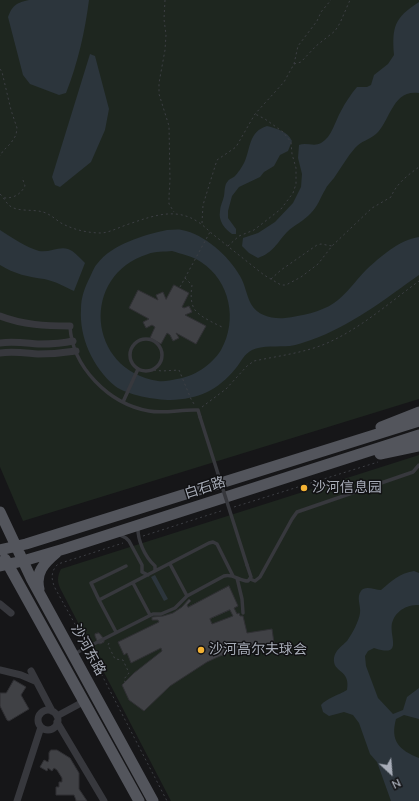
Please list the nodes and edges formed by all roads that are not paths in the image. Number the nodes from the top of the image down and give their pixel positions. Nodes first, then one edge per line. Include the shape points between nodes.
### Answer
1 (0, 316) edge
2 (70, 326) joint
3 (73, 342) junction
4 (0, 344) edge
5 (76, 351) junction
6 (0, 353) edge
7 (137, 371) junction
8 (123, 402) junction
9 (419, 412) edge
10 (419, 421) edge
11 (419, 435) edge
12 (419, 446) edge
13 (333, 449) junction
14 (338, 462) junction
15 (419, 465) edge
16 (0, 512) edge
17 (138, 525) junction
18 (115, 533) junction
19 (16, 547) junction
20 (0, 549) edge
21 (64, 549) junction
22 (23, 561) junction
23 (170, 564) junction
24 (4, 565) edge
25 (126, 566) dead end
26 (155, 571) junction
27 (148, 575) junction
28 (235, 577) junction
29 (250, 579) junction
30 (133, 583) junction
31 (187, 596) junction
32 (42, 598) junction
33 (99, 600) junction
34 (0, 604) edge
35 (11, 613) dead end
36 (243, 613) dead end
37 (150, 615) junction
38 (116, 632) junction
39 (73, 655) junction
40 (0, 670) edge
41 (31, 672) dead end
42 (35, 681) junction
43 (83, 702) junction
44 (55, 717) junction
45 (41, 728) junction
46 (17, 801) edge
47 (104, 801) edge
48 (139, 801) edge
49 (153, 801) edge

1 - 2 street via 31,324
2 - 3 lane
3 - 4 street
3 - 5 lane
5 - 6 street via 39,354
5 - 8 lane via 85,368 104,391
7 - 7 lane via 131,362 133,346 148,339 158,344 162,353 161,363 154,370
7 - 8 lane
8 - 29 lane, bridge via 150,411 198,410
9 - 13 main road
10 - 13 main road, 白石路
11 - 14 main road, 白石路
12 - 14 main road
13 - 19 main road, 白石路
14 - 17 main road, 白石路
15 - 29 lane via 413,472 297,512 260,577
16 - 19 main road, 沙河东路
17 - 18 main road, 白石路
17 - 26 lane via 138,537 155,566
18 - 21 main road, 白石路
18 - 27 lane via 126,538 142,566 142,572
19 - 20 main road, 白石路
19 - 22 main road, 沙河东路
20 - 24 main road, 沙河东路
21 - 22 main road, 白石路
21 - 32 main road via 50,558 40,569 38,581
22 - 24 main road, 白石路
22 - 32 main road, 沙河东路
23 - 26 lane
23 - 28 lane via 213,542 217,544
23 - 31 lane
24 - 43 main road, 沙河东路
25 - 33 lane via 91,583
26 - 27 lane
27 - 30 lane
28 - 29 lane via 245,581
28 - 31 lane via 228,574
28 - 36 lane via 242,599
30 - 33 lane
30 - 37 lane
31 - 37 lane via 180,605 171,610
32 - 39 main road, 沙河东路
33 - 38 lane
34 - 35 street
37 - 38 lane
38 - 39 lane
39 - 49 main road, 沙河东路
40 - 42 street
41 - 42 street
42 - 44 street
43 - 44 street
43 - 48 main road, 沙河东路
44 - 45 street via 54,728
44 - 45 street via 46,710 40,714 38,722
44 - 47 street
45 - 46 street

